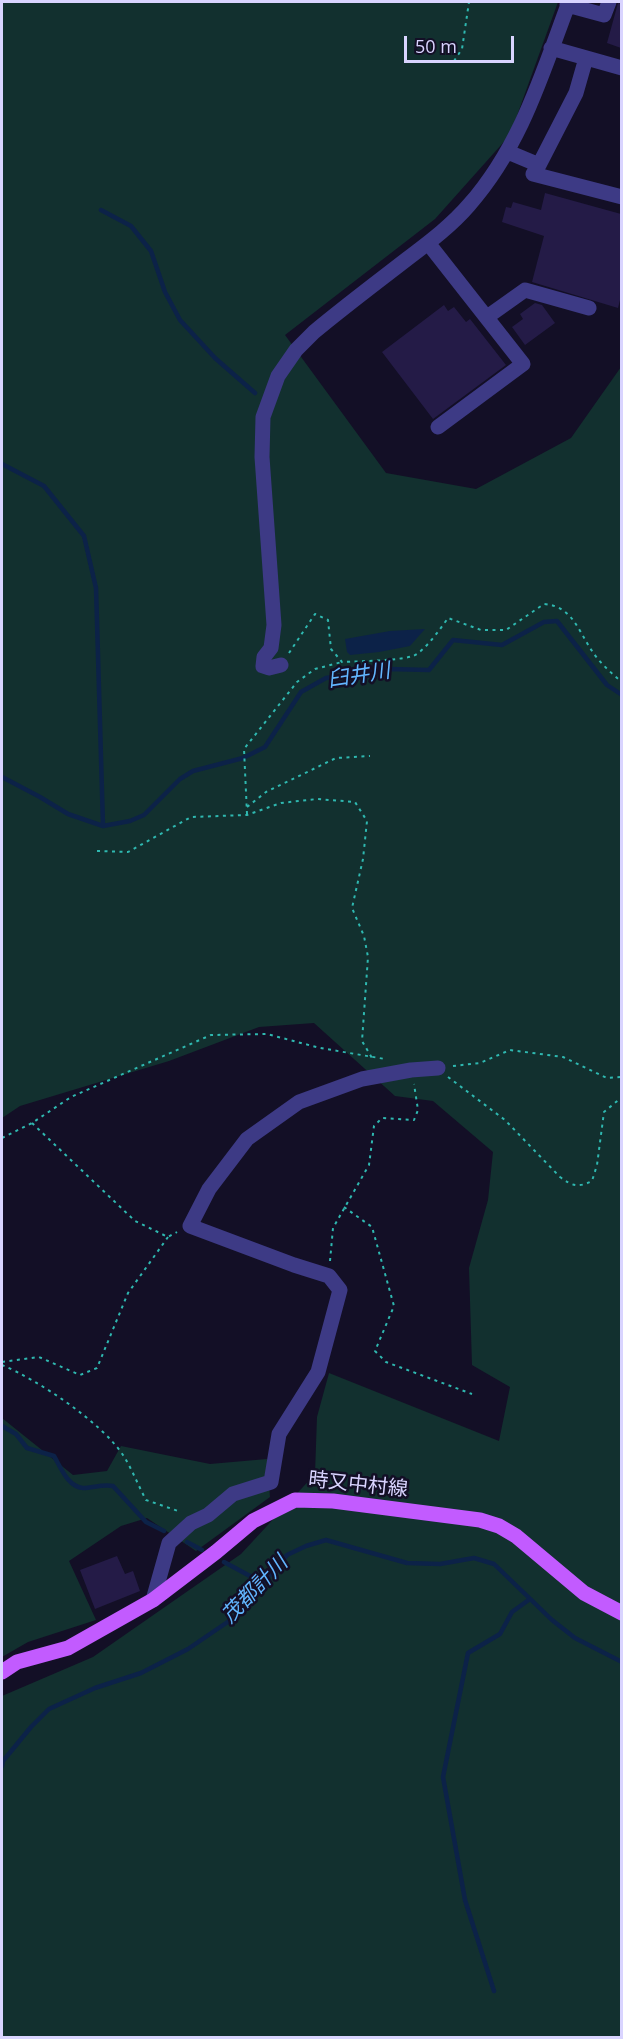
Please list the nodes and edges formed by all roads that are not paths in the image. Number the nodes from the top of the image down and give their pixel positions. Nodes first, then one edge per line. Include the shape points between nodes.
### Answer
1 (609, 2) edge
2 (568, 4) edge
3 (551, 48) junction
4 (586, 58) junction
5 (621, 69) edge
6 (508, 152) junction
7 (539, 165) junction
8 (621, 197) edge
9 (428, 243) junction
10 (589, 308) dead end
11 (487, 318) junction
12 (438, 427) dead end
13 (281, 665) road end
14 (438, 1068) road end
15 (153, 1600) junction
16 (621, 1613) edge
17 (2, 1672) edge

1 - 2 street via 604,15
2 - 3 street
3 - 4 street
3 - 6 street via 527,114
4 - 5 street
4 - 7 street via 576,93
6 - 7 street
6 - 9 street via 468,207
7 - 8 street via 533,174
9 - 11 street
9 - 13 street via 296,350 278,376 263,417 262,457 274,625 271,648 263,666
10 - 11 street via 525,290
11 - 12 street via 523,364
14 - 15 street via 362,1079 299,1102 247,1139 209,1189 190,1226 329,1276 340,1290 318,1372 279,1434 271,1482 233,1494 169,1543
15 - 16 main road, 時又中村線 via 271,1510 295,1500 333,1501 480,1520 499,1527 516,1536 584,1593
15 - 17 main road, 時又中村線 via 68,1648 17,1662

